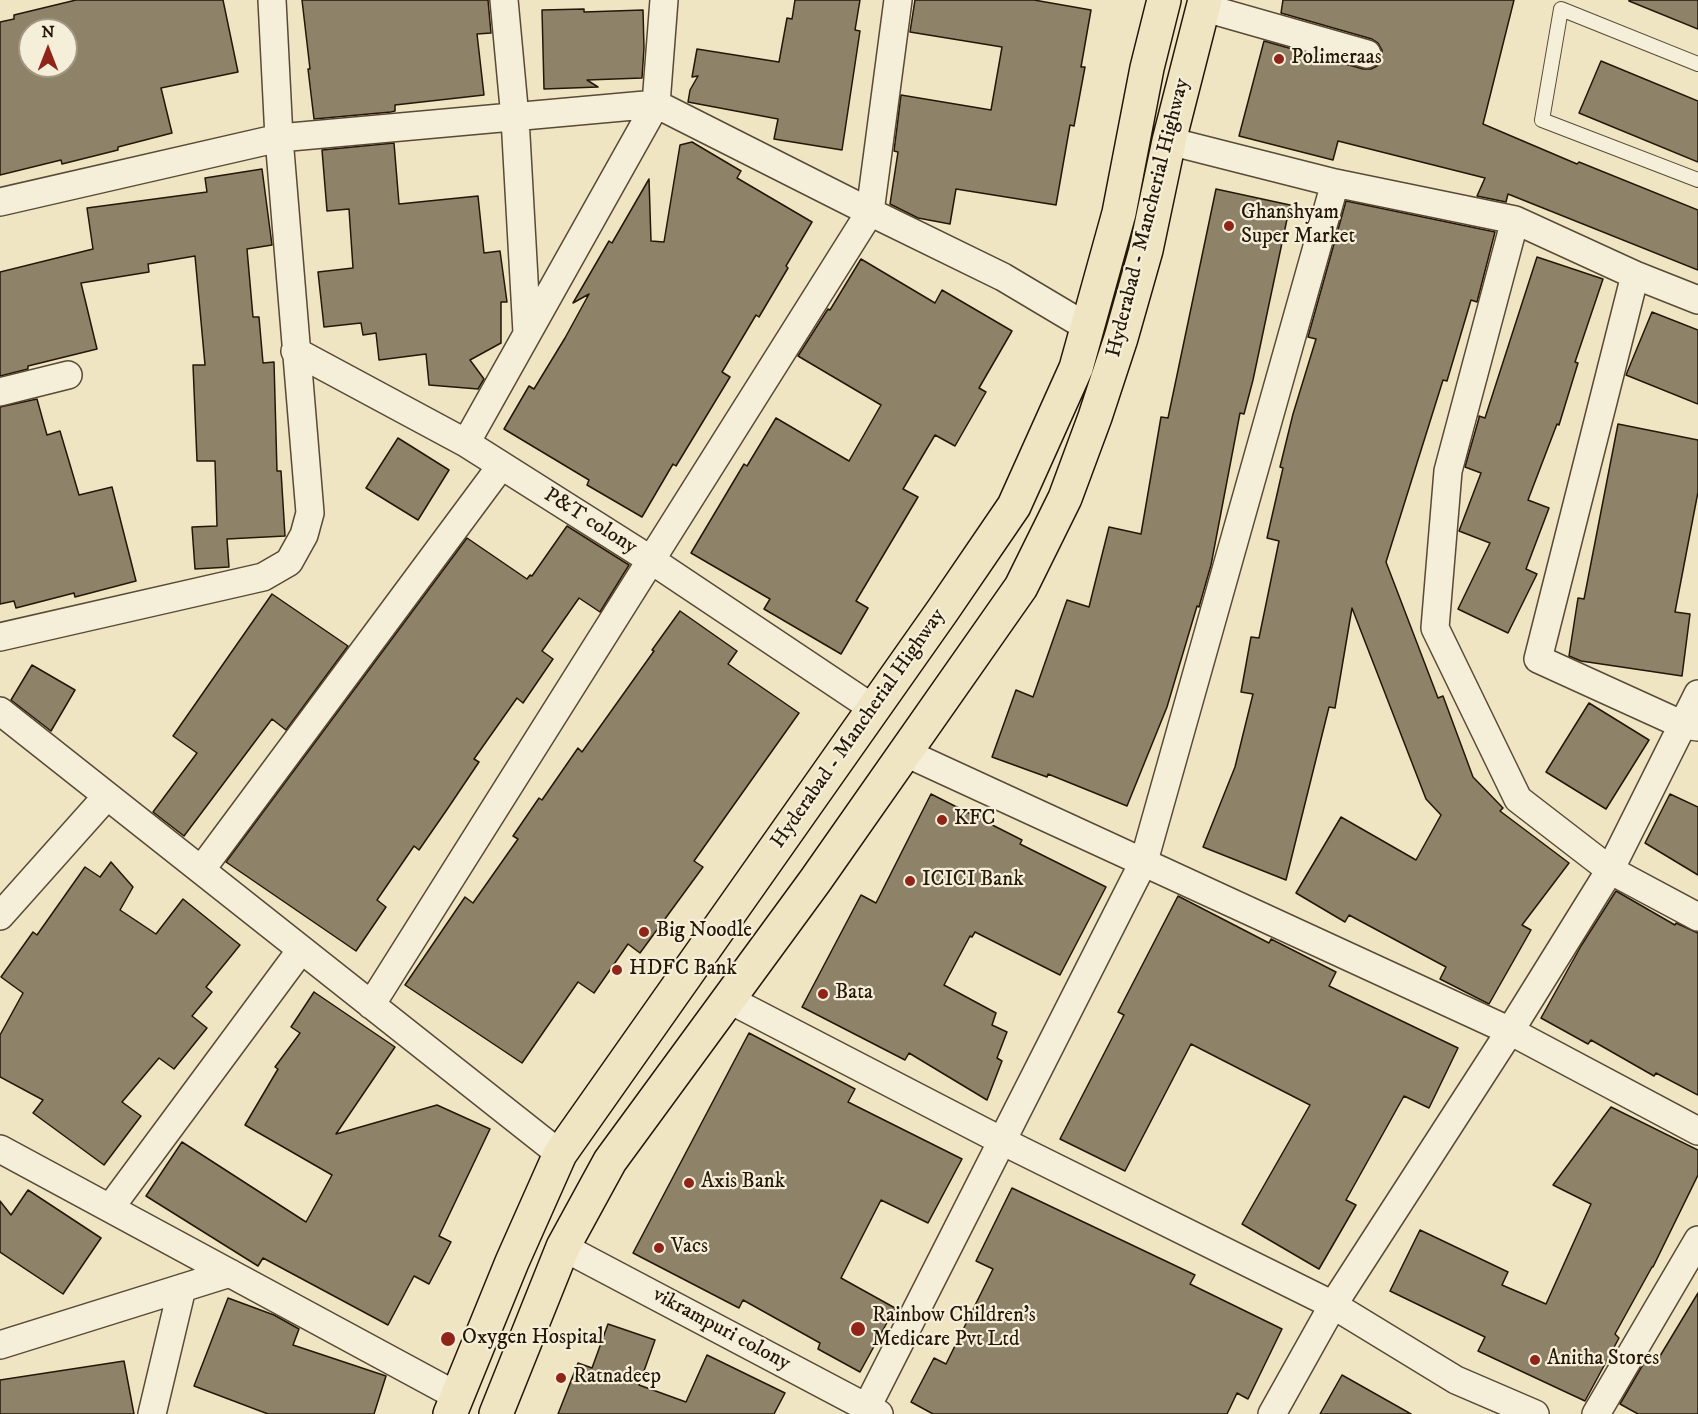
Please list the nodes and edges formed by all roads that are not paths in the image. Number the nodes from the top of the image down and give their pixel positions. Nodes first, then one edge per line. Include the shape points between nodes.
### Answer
1 (272, 0) edge
2 (504, 0) edge
3 (664, 0) edge
4 (898, 0) edge
5 (1164, 0) edge
6 (1204, 3) edge
7 (1367, 54) dead end
8 (1698, 64) edge
9 (656, 104) junction
10 (515, 118) junction
11 (279, 138) junction
12 (1169, 141) junction
13 (1698, 180) edge
14 (1335, 183) junction
15 (0, 202) edge
16 (870, 212) junction
17 (1515, 220) junction
18 (1635, 275) junction
19 (1698, 300) edge
20 (1088, 327) junction
21 (527, 333) junction
22 (295, 351) junction
23 (68, 375) dead end
24 (0, 392) edge
25 (466, 443) junction
26 (501, 466) junction
27 (651, 560) junction
28 (0, 637) edge
29 (1698, 694) edge
30 (874, 709) junction
31 (0, 711) edge
32 (1691, 726) edge
33 (906, 753) junction
34 (107, 796) junction
35 (1144, 861) junction
36 (201, 870) junction
37 (1610, 870) junction
38 (0, 916) edge
39 (1698, 917) edge
40 (301, 950) junction
41 (728, 999) junction
42 (371, 1005) junction
43 (1510, 1031) junction
44 (1698, 1131) edge
45 (1002, 1141) junction
46 (0, 1149) edge
47 (560, 1154) junction
48 (110, 1208) junction
49 (1698, 1240) edge
50 (563, 1247) junction
51 (230, 1273) junction
52 (183, 1288) junction
53 (1334, 1305) junction
54 (0, 1345) edge
55 (454, 1405) edge
56 (873, 1410) edge
57 (152, 1414) edge
58 (496, 1414) edge
59 (1272, 1414) edge
60 (1535, 1414) edge
61 (1596, 1414) edge

1 - 11 street
2 - 10 street
3 - 9 street
4 - 16 street
5 - 20 main road, Hyderabad - Mancherial Highway via 1119,213
6 - 7 street
6 - 12 main road, Hyderabad - Mancherial Highway
8 - 13 lane via 1561,9 1542,120
9 - 10 street
9 - 16 street
9 - 21 street
10 - 11 street
10 - 21 street
11 - 15 street
11 - 22 street
12 - 14 street
12 - 33 main road, Hyderabad - Mancherial Highway via 1146,250 1121,338 1065,498 1021,587
14 - 17 street
14 - 35 street
16 - 20 street via 1003,277
16 - 27 street
17 - 18 street
17 - 37 street via 1448,471 1435,627 1518,799
18 - 19 street
18 - 32 street via 1538,659
20 - 30 main road, Hyderabad - Mancherial Highway via 1076,368 1014,506
21 - 25 street
22 - 25 street, P&T colony
22 - 28 street via 310,513 304,535 289,562 263,577
23 - 24 street
25 - 26 street, P&T colony
26 - 27 street, P&T colony
26 - 36 street
27 - 30 street, P&T colony
27 - 42 street
29 - 32 street
30 - 47 main road, Hyderabad - Mancherial Highway
31 - 34 street
32 - 37 street
33 - 35 street
33 - 41 main road, Hyderabad - Mancherial Highway
34 - 36 street
34 - 38 street
35 - 43 street
35 - 45 street
36 - 40 street
37 - 39 street
37 - 43 street
40 - 42 street
40 - 48 street
41 - 45 street
41 - 50 main road, Hyderabad - Mancherial Highway via 610,1161
42 - 47 street
43 - 44 street
43 - 53 street
45 - 53 street
45 - 56 street
46 - 48 street
47 - 55 main road, Hyderabad - Mancherial Highway
48 - 51 street
49 - 61 street
50 - 56 street, vikrampuri colony
50 - 58 main road, Hyderabad - Mancherial Highway
51 - 52 street
51 - 55 street
52 - 54 street
52 - 57 street
53 - 59 street
53 - 60 street via 1456,1380

